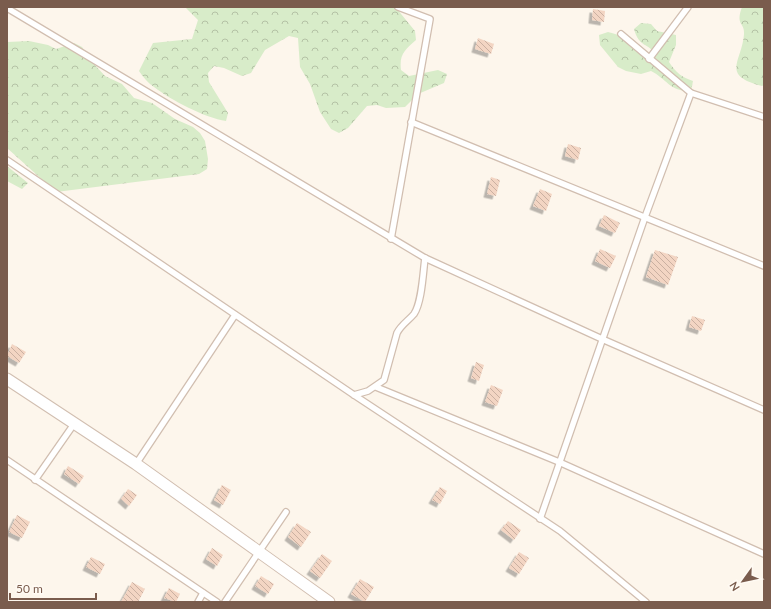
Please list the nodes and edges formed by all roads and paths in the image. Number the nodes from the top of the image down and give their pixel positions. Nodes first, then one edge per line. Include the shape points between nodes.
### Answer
1 (398, 7) edge
2 (688, 7) edge
3 (7, 8) edge
4 (620, 34) dead end
5 (649, 58) junction
6 (691, 93) junction
7 (764, 117) edge
8 (411, 122) junction
9 (7, 160) edge
10 (645, 217) junction
11 (391, 239) junction
12 (425, 258) junction
13 (764, 266) edge
14 (235, 315) junction
15 (602, 339) junction
16 (7, 379) edge
17 (376, 387) junction
18 (354, 395) junction
19 (764, 410) edge
20 (74, 424) junction
21 (7, 460) edge
22 (559, 462) junction
23 (136, 464) junction
24 (34, 480) junction
25 (286, 512) dead end
26 (540, 519) junction
27 (260, 551) junction
28 (764, 554) edge
29 (203, 593) junction
30 (198, 602) edge
31 (217, 602) edge
32 (225, 602) edge
33 (329, 602) edge
34 (646, 602) edge

1 - 8 lane via 430,19
2 - 5 lane
3 - 11 lane
4 - 5 lane
5 - 6 lane
6 - 7 lane
6 - 10 lane
8 - 10 lane
8 - 11 lane
9 - 14 lane
10 - 13 lane
10 - 15 lane
11 - 12 lane
12 - 15 lane
12 - 17 lane via 416,310 400,327 384,380
14 - 18 lane
14 - 23 lane
15 - 19 lane
15 - 22 lane
16 - 20 street
17 - 18 lane
17 - 22 lane
18 - 26 lane
20 - 23 street
20 - 24 lane
21 - 24 lane
22 - 26 lane
22 - 28 lane
23 - 27 street
24 - 29 lane
25 - 27 lane
26 - 34 lane via 560,531
27 - 32 lane
27 - 33 street
29 - 30 lane
29 - 31 lane

